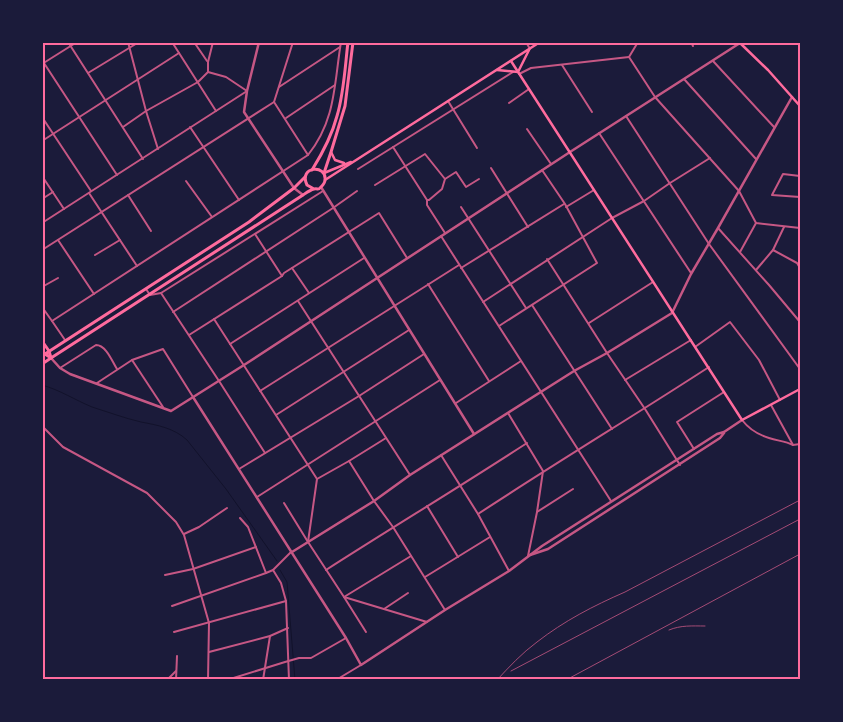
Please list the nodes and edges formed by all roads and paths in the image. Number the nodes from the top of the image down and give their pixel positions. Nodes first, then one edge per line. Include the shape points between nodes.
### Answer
1 (68, 42) edge
2 (76, 42) edge
3 (128, 42) edge
4 (139, 42) edge
5 (172, 42) edge
6 (194, 42) edge
7 (213, 42) edge
8 (260, 42) edge
9 (293, 42) edge
10 (341, 42) edge
11 (348, 42) edge
12 (353, 42) edge
13 (526, 42) edge
14 (540, 42) edge
15 (638, 42) edge
16 (691, 42) edge
17 (740, 43) edge
18 (71, 46) junction
19 (693, 46) dead end
20 (340, 47) junction
21 (129, 48) junction
22 (530, 49) junction
23 (179, 53) junction
24 (629, 57) junction
25 (511, 61) junction
26 (713, 61) junction
27 (208, 62) junction
28 (43, 63) edge
29 (562, 66) junction
30 (497, 70) junction
31 (208, 72) junction
32 (514, 72) junction
33 (519, 73) junction
34 (88, 74) junction
35 (138, 79) junction
36 (684, 79) junction
37 (198, 82) junction
38 (335, 85) junction
39 (279, 87) junction
40 (529, 89) junction
41 (246, 91) junction
42 (655, 97) junction
43 (792, 97) junction
44 (106, 100) junction
45 (448, 101) junction
46 (274, 102) junction
47 (509, 103) dead end
48 (800, 106) edge
49 (453, 109) junction
50 (146, 111) junction
51 (216, 111) junction
52 (592, 112) dead end
53 (626, 116) junction
54 (42, 117) edge
55 (79, 117) junction
56 (248, 118) junction
57 (286, 118) junction
58 (123, 127) junction
59 (190, 127) junction
60 (774, 128) junction
61 (527, 129) dead end
62 (600, 133) junction
63 (54, 134) junction
64 (42, 140) edge
65 (204, 147) junction
66 (392, 148) junction
67 (477, 148) dead end
68 (158, 149) junction
69 (332, 152) junction
70 (570, 152) junction
71 (308, 154) junction
72 (710, 158) junction
73 (143, 159) junction
74 (358, 159) junction
75 (757, 159) junction
76 (348, 163) junction
77 (552, 164) junction
78 (405, 167) junction
79 (491, 168) dead end
80 (358, 169) dead end
81 (312, 170) junction
82 (542, 170) junction
83 (283, 172) junction
84 (323, 173) junction
85 (117, 175) junction
86 (42, 176) edge
87 (800, 176) edge
88 (305, 177) junction
89 (445, 179) junction
90 (479, 179) dead end
91 (325, 180) junction
92 (186, 181) dead end
93 (670, 183) junction
94 (375, 185) dead end
95 (294, 188) junction
96 (320, 188) junction
97 (314, 189) junction
98 (594, 190) junction
99 (739, 190) junction
100 (357, 191) dead end
101 (53, 192) junction
102 (90, 192) junction
103 (323, 192) junction
104 (507, 193) junction
105 (128, 195) junction
106 (303, 195) junction
107 (800, 197) edge
108 (42, 199) edge
109 (239, 200) junction
110 (427, 200) junction
111 (644, 201) junction
112 (565, 204) junction
113 (461, 207) dead end
114 (333, 208) junction
115 (566, 208) junction
116 (64, 209) junction
117 (102, 212) junction
118 (212, 217) junction
119 (469, 218) junction
120 (612, 218) junction
121 (756, 222) junction
122 (42, 223) edge
123 (528, 226) junction
124 (784, 226) junction
125 (718, 228) junction
126 (800, 228) edge
127 (151, 232) dead end
128 (349, 233) junction
129 (445, 233) junction
130 (254, 234) junction
131 (441, 236) junction
132 (582, 237) junction
133 (58, 240) junction
134 (120, 240) junction
135 (709, 244) junction
136 (42, 250) edge
137 (489, 250) junction
138 (773, 250) junction
139 (266, 252) junction
140 (740, 252) junction
141 (95, 255) dead end
142 (364, 258) junction
143 (407, 258) junction
144 (547, 259) junction
145 (797, 263) junction
146 (800, 263) edge
147 (459, 264) junction
148 (137, 266) junction
149 (292, 268) junction
150 (461, 268) junction
151 (800, 268) edge
152 (756, 270) junction
153 (691, 274) junction
154 (282, 276) junction
155 (58, 278) dead end
156 (376, 278) junction
157 (653, 282) junction
158 (428, 284) junction
159 (510, 284) junction
160 (563, 285) junction
161 (42, 287) edge
162 (146, 289) junction
163 (161, 293) junction
164 (94, 294) junction
165 (309, 294) junction
166 (150, 295) junction
167 (298, 301) junction
168 (483, 302) junction
169 (532, 305) junction
170 (394, 306) junction
171 (42, 307) edge
172 (527, 308) junction
173 (173, 312) junction
174 (672, 313) junction
175 (214, 319) junction
176 (52, 321) junction
177 (310, 321) junction
178 (800, 322) edge
179 (588, 323) junction
180 (499, 326) junction
181 (409, 330) junction
182 (189, 335) junction
183 (691, 340) junction
184 (42, 341) edge
185 (65, 341) junction
186 (230, 344) junction
187 (327, 347) junction
188 (695, 347) junction
189 (49, 351) junction
190 (607, 352) junction
191 (43, 354) edge
192 (424, 354) junction
193 (51, 358) junction
194 (132, 360) junction
195 (521, 361) junction
196 (42, 364) edge
197 (244, 364) junction
198 (709, 367) junction
199 (60, 368) junction
200 (800, 368) edge
201 (117, 369) junction
202 (574, 371) junction
203 (344, 372) junction
204 (440, 380) junction
205 (625, 380) junction
206 (219, 381) junction
207 (489, 381) junction
208 (97, 383) junction
209 (800, 389) edge
210 (260, 391) junction
211 (541, 392) junction
212 (724, 392) junction
213 (359, 396) junction
214 (193, 397) junction
215 (780, 400) junction
216 (455, 403) junction
217 (771, 405) junction
218 (163, 407) junction
219 (645, 408) junction
220 (508, 413) junction
221 (276, 415) junction
222 (742, 420) junction
223 (375, 421) junction
224 (42, 426) edge
225 (612, 429) junction
226 (724, 432) junction
227 (474, 434) junction
228 (290, 437) junction
229 (386, 438) junction
230 (527, 443) junction
231 (800, 444) edge
232 (793, 446) junction
233 (694, 449) junction
234 (578, 450) junction
235 (265, 453) junction
236 (441, 455) junction
237 (677, 460) junction
238 (349, 461) junction
239 (308, 465) junction
240 (680, 465) junction
241 (239, 469) junction
242 (543, 471) junction
243 (410, 475) junction
244 (317, 479) junction
245 (460, 486) junction
246 (573, 489) dead end
247 (257, 497) junction
248 (374, 502) junction
249 (611, 502) junction
250 (284, 503) dead end
251 (427, 506) junction
252 (227, 508) dead end
253 (537, 512) junction
254 (478, 514) junction
255 (240, 518) dead end
256 (393, 527) junction
257 (184, 534) junction
258 (490, 537) junction
259 (308, 542) junction
260 (256, 547) junction
261 (292, 552) junction
262 (411, 556) junction
263 (528, 556) junction
264 (458, 557) junction
265 (193, 569) junction
266 (273, 570) junction
267 (326, 570) junction
268 (508, 571) junction
269 (266, 573) junction
270 (165, 575) dead end
271 (424, 577) junction
272 (408, 593) dead end
273 (202, 596) junction
274 (344, 597) junction
275 (286, 600) junction
276 (172, 606) dead end
277 (384, 608) junction
278 (445, 610) junction
279 (427, 622) junction
280 (209, 623) junction
281 (288, 628) junction
282 (174, 632) dead end
283 (366, 632) dead end
284 (270, 636) junction
285 (346, 638) junction
286 (209, 652) junction
287 (177, 656) dead end
288 (361, 665) junction
289 (264, 667) junction
290 (176, 671) junction
291 (167, 680) edge
292 (176, 680) edge
293 (208, 680) edge
294 (227, 680) edge
295 (263, 680) edge
296 (289, 680) edge
297 (336, 680) edge

1 - 18 street
2 - 18 street
3 - 21 street
4 - 21 street
5 - 23 street
6 - 27 street
7 - 27 street
8 - 41 street
9 - 39 street
10 - 20 street
11 - 81 main road via 337,117
12 - 69 main road via 345,106
13 - 22 street
14 - 22 main road
15 - 24 street
16 - 19 street
17 - 26 street
17 - 43 main road
18 - 28 street
18 - 34 street
20 - 38 street
20 - 39 street
21 - 34 street
21 - 35 street
22 - 25 main road
22 - 33 main road
23 - 35 street
23 - 37 street
24 - 29 street
24 - 42 street
25 - 30 main road
25 - 33 main road
26 - 36 street
26 - 60 street
27 - 31 street
28 - 55 street
29 - 33 street via 531,68
29 - 52 street
30 - 32 main road
30 - 45 main road
31 - 37 street
31 - 41 street via 226,77
32 - 33 main road
32 - 49 street
33 - 40 main road
34 - 44 street
35 - 44 street
35 - 50 street
36 - 42 street
36 - 75 street
37 - 50 street
37 - 51 street
38 - 57 street
38 - 71 street via 325,128
39 - 46 street
40 - 47 street
40 - 70 main road
41 - 51 street
41 - 56 street via 244,110
42 - 53 street
42 - 72 street
43 - 48 main road
43 - 60 street
44 - 55 street
44 - 58 street
45 - 49 street
45 - 74 main road
46 - 56 street
46 - 57 street
49 - 66 street
49 - 67 street
50 - 58 street
50 - 68 street
51 - 59 street
53 - 62 street
53 - 93 street
54 - 63 street
55 - 63 street
55 - 85 street
56 - 65 street
56 - 83 street
57 - 71 street
58 - 73 street
59 - 65 street
59 - 68 street
60 - 75 street
61 - 77 street
62 - 70 street
62 - 111 street
63 - 64 street
63 - 102 street
65 - 105 street
65 - 109 street
66 - 78 street
66 - 80 street
68 - 73 street
69 - 76 main road via 336,161
69 - 84 main road
70 - 77 street
70 - 98 main road
71 - 83 street
72 - 93 street
72 - 99 street
73 - 85 street
74 - 76 main road
74 - 91 main road
75 - 99 street
76 - 84 main road
77 - 82 street
78 - 89 street via 425,154
78 - 94 street
78 - 110 street
79 - 104 street
81 - 84 main road via 318,169
81 - 88 main road
82 - 104 street
82 - 112 street
83 - 95 street
83 - 109 street
84 - 91 main road
85 - 102 street
86 - 101 street
87 - 107 street via 783,174 772,195
88 - 95 main road
88 - 97 main road via 307,185
89 - 90 street via 456,172 466,187
89 - 110 street via 442,189
91 - 96 main road
92 - 118 street
93 - 111 street
93 - 135 street
95 - 106 street
95 - 162 main road via 249,222
96 - 97 main road
96 - 103 street
97 - 106 main road
98 - 115 street
98 - 120 main road
99 - 121 street
99 - 125 street
100 - 114 street
101 - 108 street
101 - 116 street
102 - 116 street
102 - 117 street
103 - 114 street
103 - 130 street
104 - 119 street
104 - 123 street
105 - 117 street
105 - 127 street
106 - 166 main road
109 - 118 street
110 - 129 street
111 - 120 street
111 - 153 street
112 - 115 street
112 - 123 street
113 - 119 street
114 - 128 street
114 - 139 street
115 - 132 street
116 - 122 street
117 - 133 street
117 - 134 street
118 - 148 street
119 - 129 street
119 - 137 street
120 - 132 street
120 - 157 main road
121 - 124 street
121 - 140 street
123 - 137 street
124 - 126 street
124 - 138 street
125 - 135 street
125 - 140 street
128 - 142 street
128 - 143 street via 379,214
128 - 149 street
129 - 131 street
130 - 139 street
130 - 163 street
131 - 143 street
131 - 147 street
132 - 144 street
132 - 160 street via 597,263
133 - 136 street
133 - 164 street
134 - 141 street
134 - 148 street
135 - 153 street
135 - 200 street
137 - 150 street
137 - 159 street
138 - 145 street
138 - 152 street
139 - 154 street
139 - 173 street
140 - 152 street
142 - 156 street
142 - 165 street
143 - 156 street
144 - 159 street
144 - 160 street
145 - 146 street
145 - 151 street
147 - 150 street
147 - 158 street
148 - 164 street
149 - 154 street
149 - 165 street
150 - 168 street
152 - 178 street
153 - 174 street
154 - 175 street
155 - 161 street
156 - 170 street
156 - 177 street
157 - 174 main road
157 - 179 street
158 - 170 street
158 - 207 street
159 - 168 street
159 - 172 street
160 - 169 street
160 - 179 street
162 - 166 street
162 - 185 main road
163 - 166 street
163 - 173 street
164 - 176 street
165 - 167 street
166 - 193 main road
167 - 177 street
167 - 186 street
168 - 180 street
169 - 172 street
169 - 202 street
170 - 181 street
170 - 187 street
171 - 176 street
172 - 180 street
173 - 182 street
174 - 183 main road
174 - 190 street
175 - 182 street
175 - 186 street
176 - 185 street
177 - 187 street
177 - 197 street
179 - 190 street
180 - 195 street
181 - 192 street
181 - 203 street
182 - 206 street
183 - 188 main road
183 - 205 street
184 - 189 main road
185 - 189 main road
186 - 197 street
187 - 203 street
187 - 210 street
188 - 198 main road
188 - 215 street via 730,322 759,360
189 - 191 main road
189 - 193 main road
190 - 202 street
190 - 205 street
191 - 193 main road
192 - 204 street
192 - 213 street
193 - 196 main road
193 - 199 street
194 - 201 street
194 - 214 street via 163,349
194 - 218 street
195 - 207 street
195 - 211 street
197 - 206 street
197 - 210 street
198 - 212 main road
198 - 219 street
199 - 201 street via 98,345 104,348
199 - 208 street
201 - 208 street
202 - 211 street
202 - 225 street
203 - 213 street
203 - 221 street
204 - 216 street
204 - 223 street
205 - 219 street
206 - 214 street
206 - 235 street
207 - 216 street
208 - 218 street
209 - 215 main road
210 - 221 street
211 - 220 street
211 - 234 street
212 - 222 main road
212 - 233 street via 677,422
213 - 223 street
213 - 228 street
214 - 218 street via 171,410
214 - 241 street
215 - 217 main road
216 - 227 street
217 - 222 main road
217 - 232 street
219 - 225 street
219 - 237 street
220 - 227 street
220 - 230 street
221 - 228 street
222 - 226 street
222 - 232 street via 768,438
223 - 229 street
223 - 239 street
224 - 257 street via 63,447 147,492
225 - 234 street
226 - 233 street
226 - 240 street
227 - 236 street
228 - 235 street
228 - 239 street
229 - 238 street
229 - 243 street
230 - 242 street
230 - 245 street
231 - 232 street
233 - 237 street
234 - 242 street
234 - 249 street
235 - 241 street
236 - 243 street
236 - 245 street
237 - 240 street
237 - 249 street
238 - 244 street
238 - 248 street
239 - 244 street
239 - 247 street
240 - 263 street via 548,549
241 - 247 street
242 - 253 street
242 - 254 street
243 - 248 street
244 - 259 street
245 - 251 street
245 - 254 street
246 - 253 street
247 - 261 street
248 - 256 street
248 - 259 street
249 - 263 street
250 - 259 street
251 - 256 street
251 - 264 street
252 - 257 street
253 - 263 street
254 - 258 street
255 - 260 street via 248,527
256 - 262 street
256 - 267 street
257 - 265 street
258 - 264 street
258 - 268 street
259 - 261 street
259 - 267 street
260 - 265 street
260 - 269 street
261 - 266 street
261 - 285 street
262 - 271 street
262 - 274 street
263 - 268 street
264 - 271 street
265 - 270 street
265 - 273 street
266 - 269 street
266 - 275 street
267 - 274 street
268 - 278 street
269 - 273 street
271 - 278 street
272 - 277 street
273 - 276 street
273 - 280 street
274 - 277 street
274 - 283 street
275 - 280 street
275 - 281 street
277 - 279 street
278 - 279 street
279 - 288 street
280 - 282 street
280 - 286 street
281 - 284 street
281 - 296 street
284 - 286 street
284 - 289 street
285 - 288 street
285 - 289 street via 311,658
286 - 293 street
287 - 290 street
288 - 297 street
289 - 294 street
289 - 295 street
290 - 291 street
290 - 292 street

